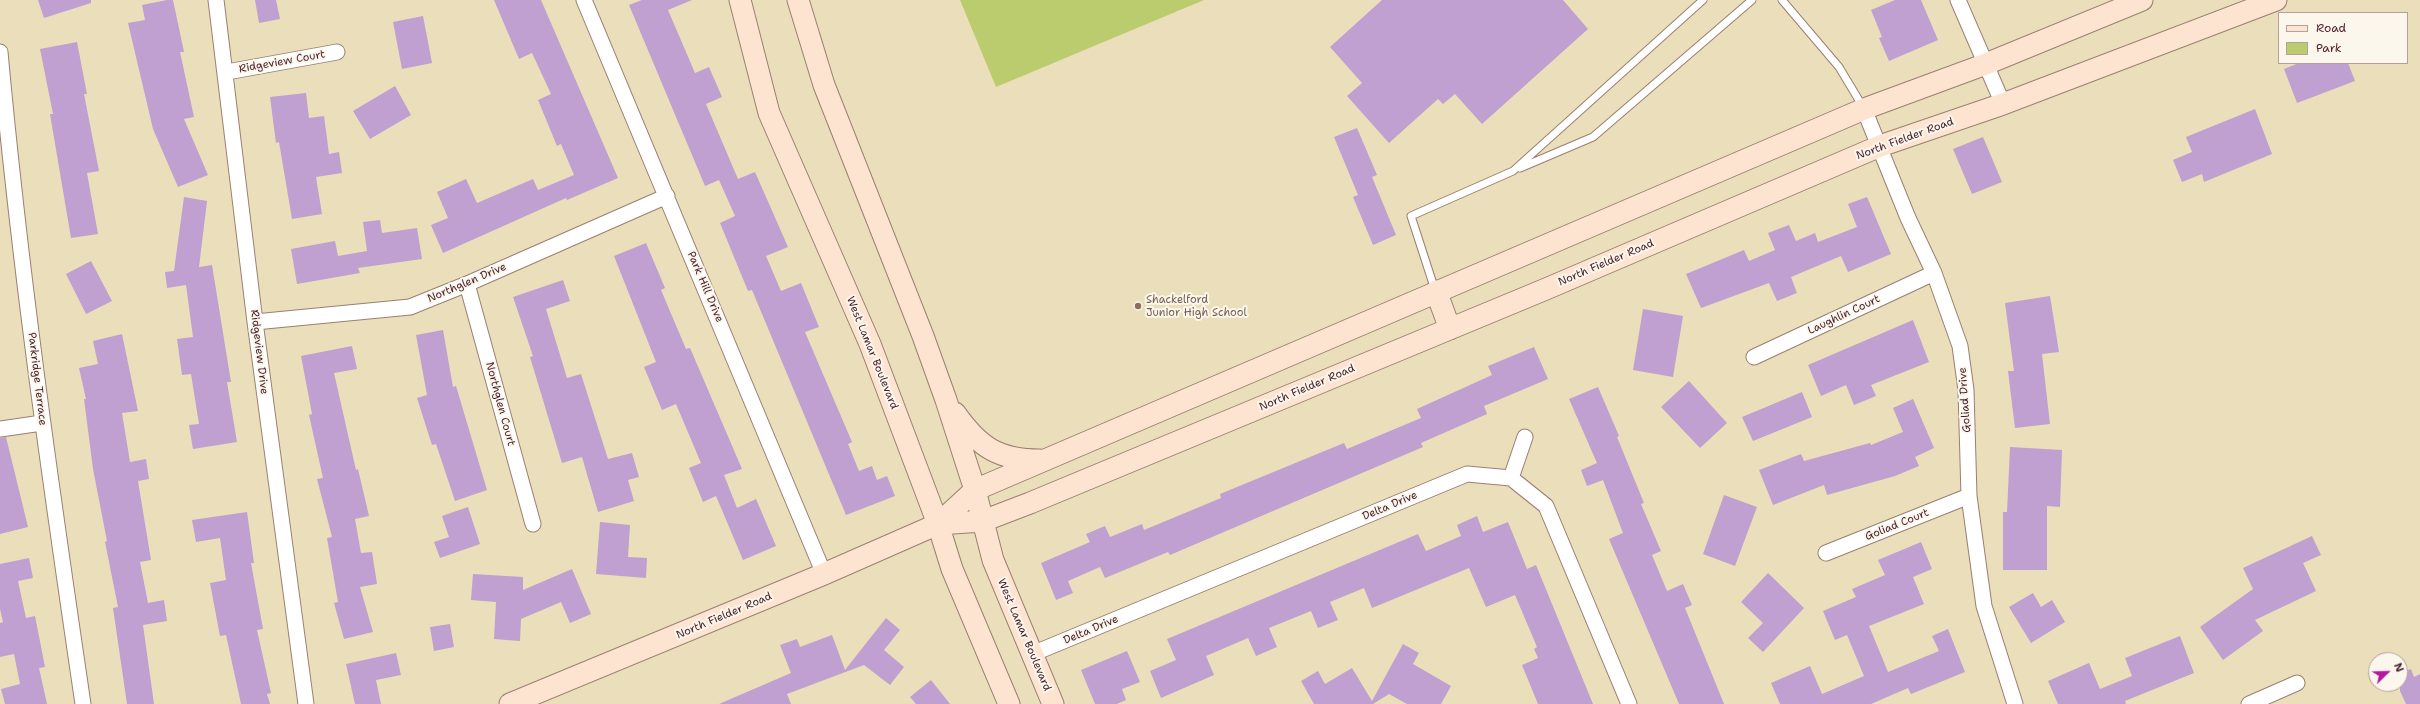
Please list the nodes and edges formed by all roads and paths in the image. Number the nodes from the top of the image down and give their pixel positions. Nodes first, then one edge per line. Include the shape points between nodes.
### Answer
1 (216, 0) edge
2 (584, 0) edge
3 (740, 0) edge
4 (798, 0) edge
5 (1703, 0) edge
6 (1752, 0) edge
7 (1782, 0) edge
8 (1958, 0) edge
9 (2142, 0) edge
10 (2276, 0) edge
11 (0, 52) edge
12 (337, 52) dead end
13 (1986, 64) junction
14 (226, 72) junction
15 (2003, 104) junction
16 (1864, 109) junction
17 (1880, 146) junction
18 (1513, 171) junction
19 (6, 186) edge
20 (667, 196) junction
21 (1934, 273) junction
22 (467, 284) junction
23 (1436, 291) junction
24 (255, 322) junction
25 (1450, 329) junction
26 (1754, 357) dead end
27 (946, 400) junction
28 (42, 423) junction
29 (0, 429) edge
30 (1525, 437) dead end
31 (1045, 460) junction
32 (1511, 478) junction
33 (975, 490) junction
34 (1969, 496) junction
35 (983, 521) junction
36 (532, 524) dead end
37 (938, 524) junction
38 (1826, 553) dead end
39 (824, 574) junction
40 (1032, 654) junction
41 (2297, 683) dead end
42 (2012, 703) edge
43 (83, 704) edge
44 (306, 704) edge
45 (510, 704) edge
46 (1009, 704) edge
47 (1053, 704) edge
48 (1629, 704) edge
49 (2249, 704) edge

1 - 14 street, Ridgeview Drive
2 - 20 street, Park Hill Drive
3 - 37 main road, West Lamar Boulevard via 769,113 870,344
4 - 27 main road, West Lamar Boulevard via 824,85
5 - 18 lane
6 - 18 lane via 1593,137
7 - 16 lane via 1840,67
8 - 13 street
9 - 13 main road, North Fielder Road
10 - 15 main road, North Fielder Road
11 - 19 street, Parkridge Terrace
12 - 14 street, Ridgeview Court
13 - 15 street
13 - 16 main road, North Fielder Road
14 - 24 street, Ridgeview Drive
15 - 17 main road, North Fielder Road
16 - 17 street, Goliad Drive
16 - 23 main road, North Fielder Road
17 - 21 street, Goliad Drive via 1908,218
17 - 25 main road, North Fielder Road
18 - 23 lane via 1411,216
19 - 28 street, Parkridge Terrace
20 - 22 street, Northglen Drive
20 - 39 street, Park Hill Drive
21 - 26 street, Laughlin Court
21 - 34 street, Goliad Drive via 1960,346 1966,390
22 - 24 street, Northglen Drive via 410,307
22 - 36 street, Northglen Court
23 - 25 main road
23 - 31 main road, North Fielder Road
24 - 44 street, Ridgeview Drive
25 - 35 main road, North Fielder Road
27 - 31 main road via 968,432 982,445 1002,455 1021,460
27 - 33 main road, West Lamar Boulevard
28 - 29 street
28 - 43 street, Parkridge Terrace
30 - 32 street
31 - 33 main road, North Fielder Road
32 - 40 street, Delta Drive via 1467,474
32 - 48 street via 1546,506
33 - 35 main road, West Lamar Boulevard
33 - 37 main road, North Fielder Road
34 - 38 street, Goliad Court
34 - 42 street, Goliad Drive via 1984,606
35 - 37 main road, North Fielder Road
35 - 40 main road, West Lamar Boulevard via 993,560
37 - 39 main road, North Fielder Road
37 - 46 main road, West Lamar Boulevard via 952,569
39 - 45 main road, North Fielder Road
40 - 47 main road, West Lamar Boulevard
41 - 49 street

